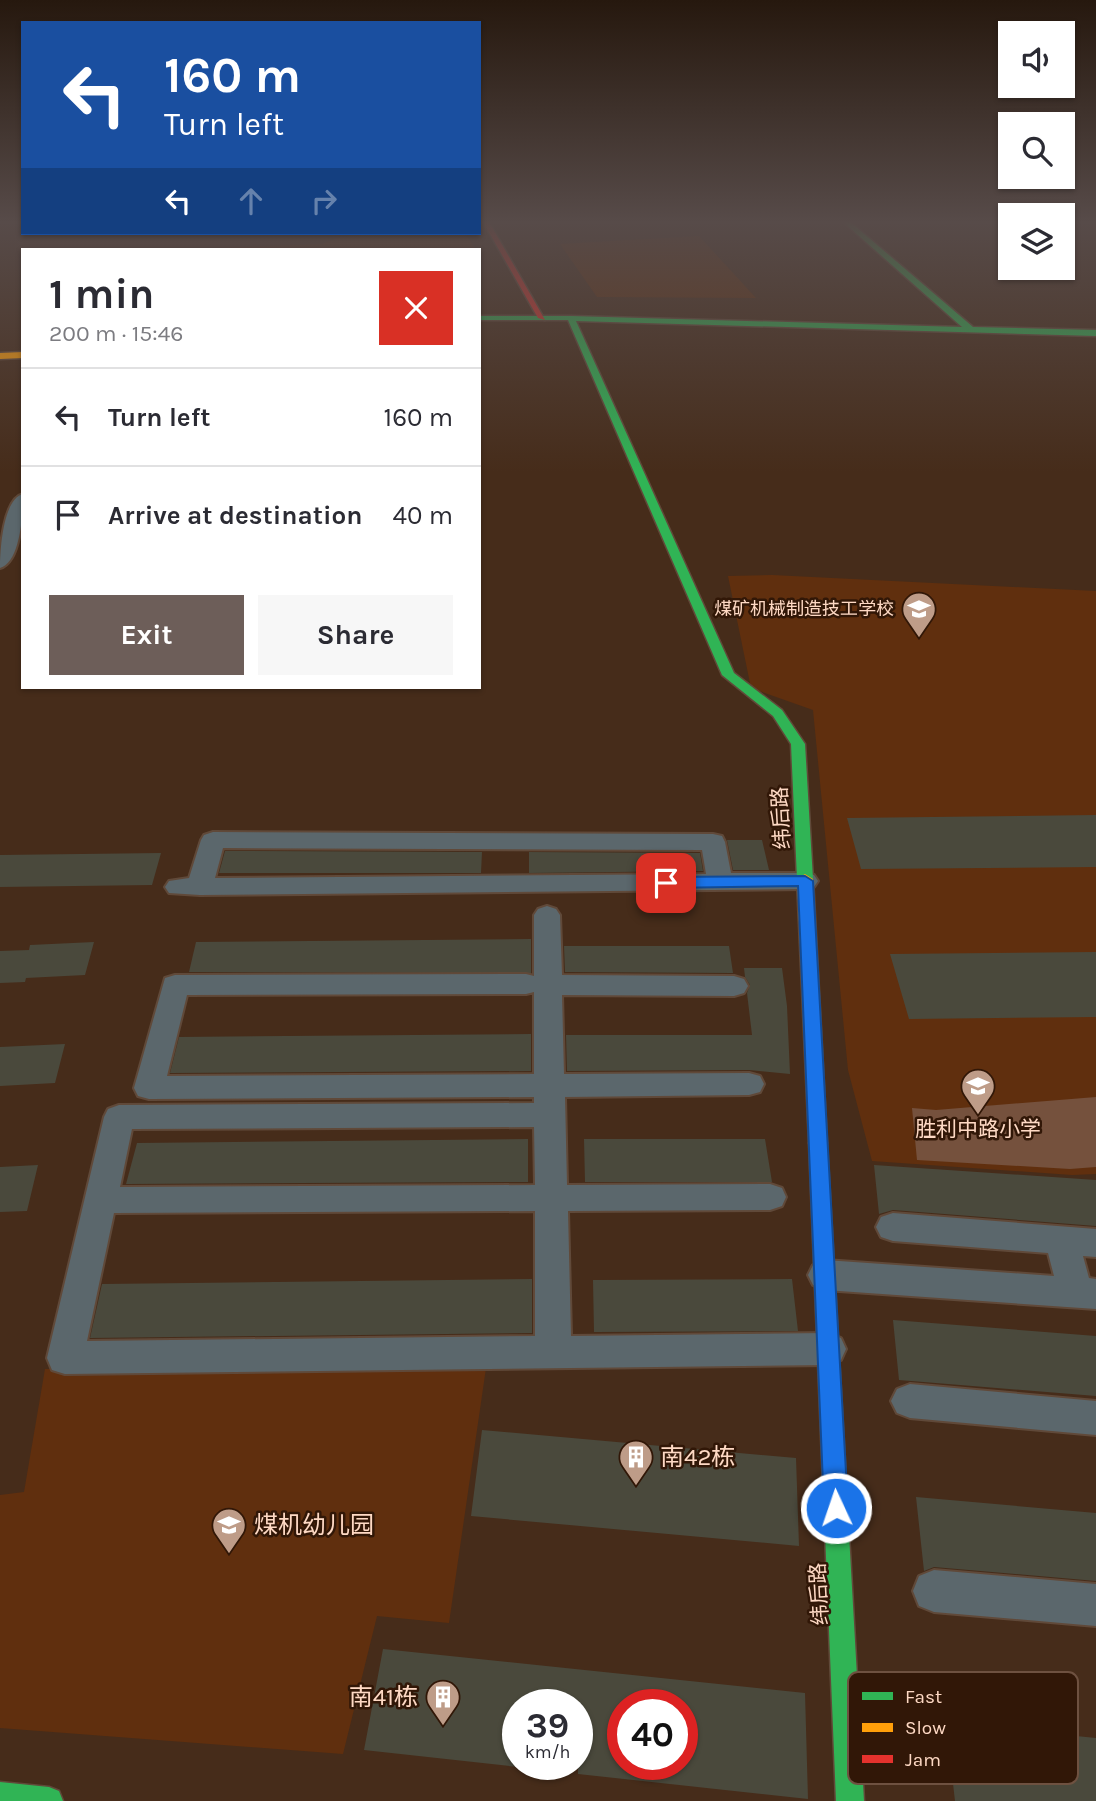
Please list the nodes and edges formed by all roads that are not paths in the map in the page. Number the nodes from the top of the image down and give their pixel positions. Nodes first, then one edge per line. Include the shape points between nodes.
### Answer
1 (534, 304) edge
2 (941, 304) edge
3 (481, 318) edge
4 (542, 318) junction
5 (571, 318) junction
6 (970, 329) junction
7 (1096, 333) edge
8 (21, 355) edge
9 (0, 356) edge
10 (21, 504) edge
11 (0, 562) edge
12 (507, 841) junction
13 (805, 881) junction
14 (720, 882) junction
15 (504, 884) junction
16 (189, 887) joint
17 (547, 915) dead end
18 (537, 985) junction
19 (734, 986) dead end
20 (748, 1084) dead end
21 (550, 1100) junction
22 (770, 1197) dead end
23 (551, 1198) junction
24 (101, 1200) junction
25 (893, 1227) dead end
26 (1062, 1240) junction
27 (1096, 1243) edge
28 (824, 1275) junction
29 (1085, 1293) edge
30 (828, 1349) junction
31 (553, 1352) junction
32 (910, 1401) dead end
33 (1096, 1418) edge
34 (934, 1591) dead end
35 (1096, 1605) edge
36 (848, 1760) edge
37 (0, 1796) edge
38 (49, 1801) edge

1 - 4 street
2 - 6 street
3 - 4 street
4 - 5 street
5 - 6 street
5 - 13 street, 纬后路 via 728,675 773,704 795,731
6 - 7 street
8 - 9 street
10 - 11 street
12 - 14 street via 713,842
12 - 15 street
12 - 16 street via 213,840
13 - 14 street
13 - 28 street, 纬后路
14 - 15 street
15 - 16 street
17 - 18 street
18 - 19 street
18 - 21 street
18 - 21 street via 175,985 149,1088
20 - 21 street
21 - 23 street
21 - 24 street via 119,1117
22 - 23 street
23 - 24 street
23 - 31 street
24 - 31 street via 65,1358
25 - 26 street
26 - 27 street
26 - 29 street
28 - 29 street
28 - 30 street, 纬后路
30 - 31 street
30 - 36 street, 纬后路
32 - 33 street
34 - 35 street
37 - 38 street

